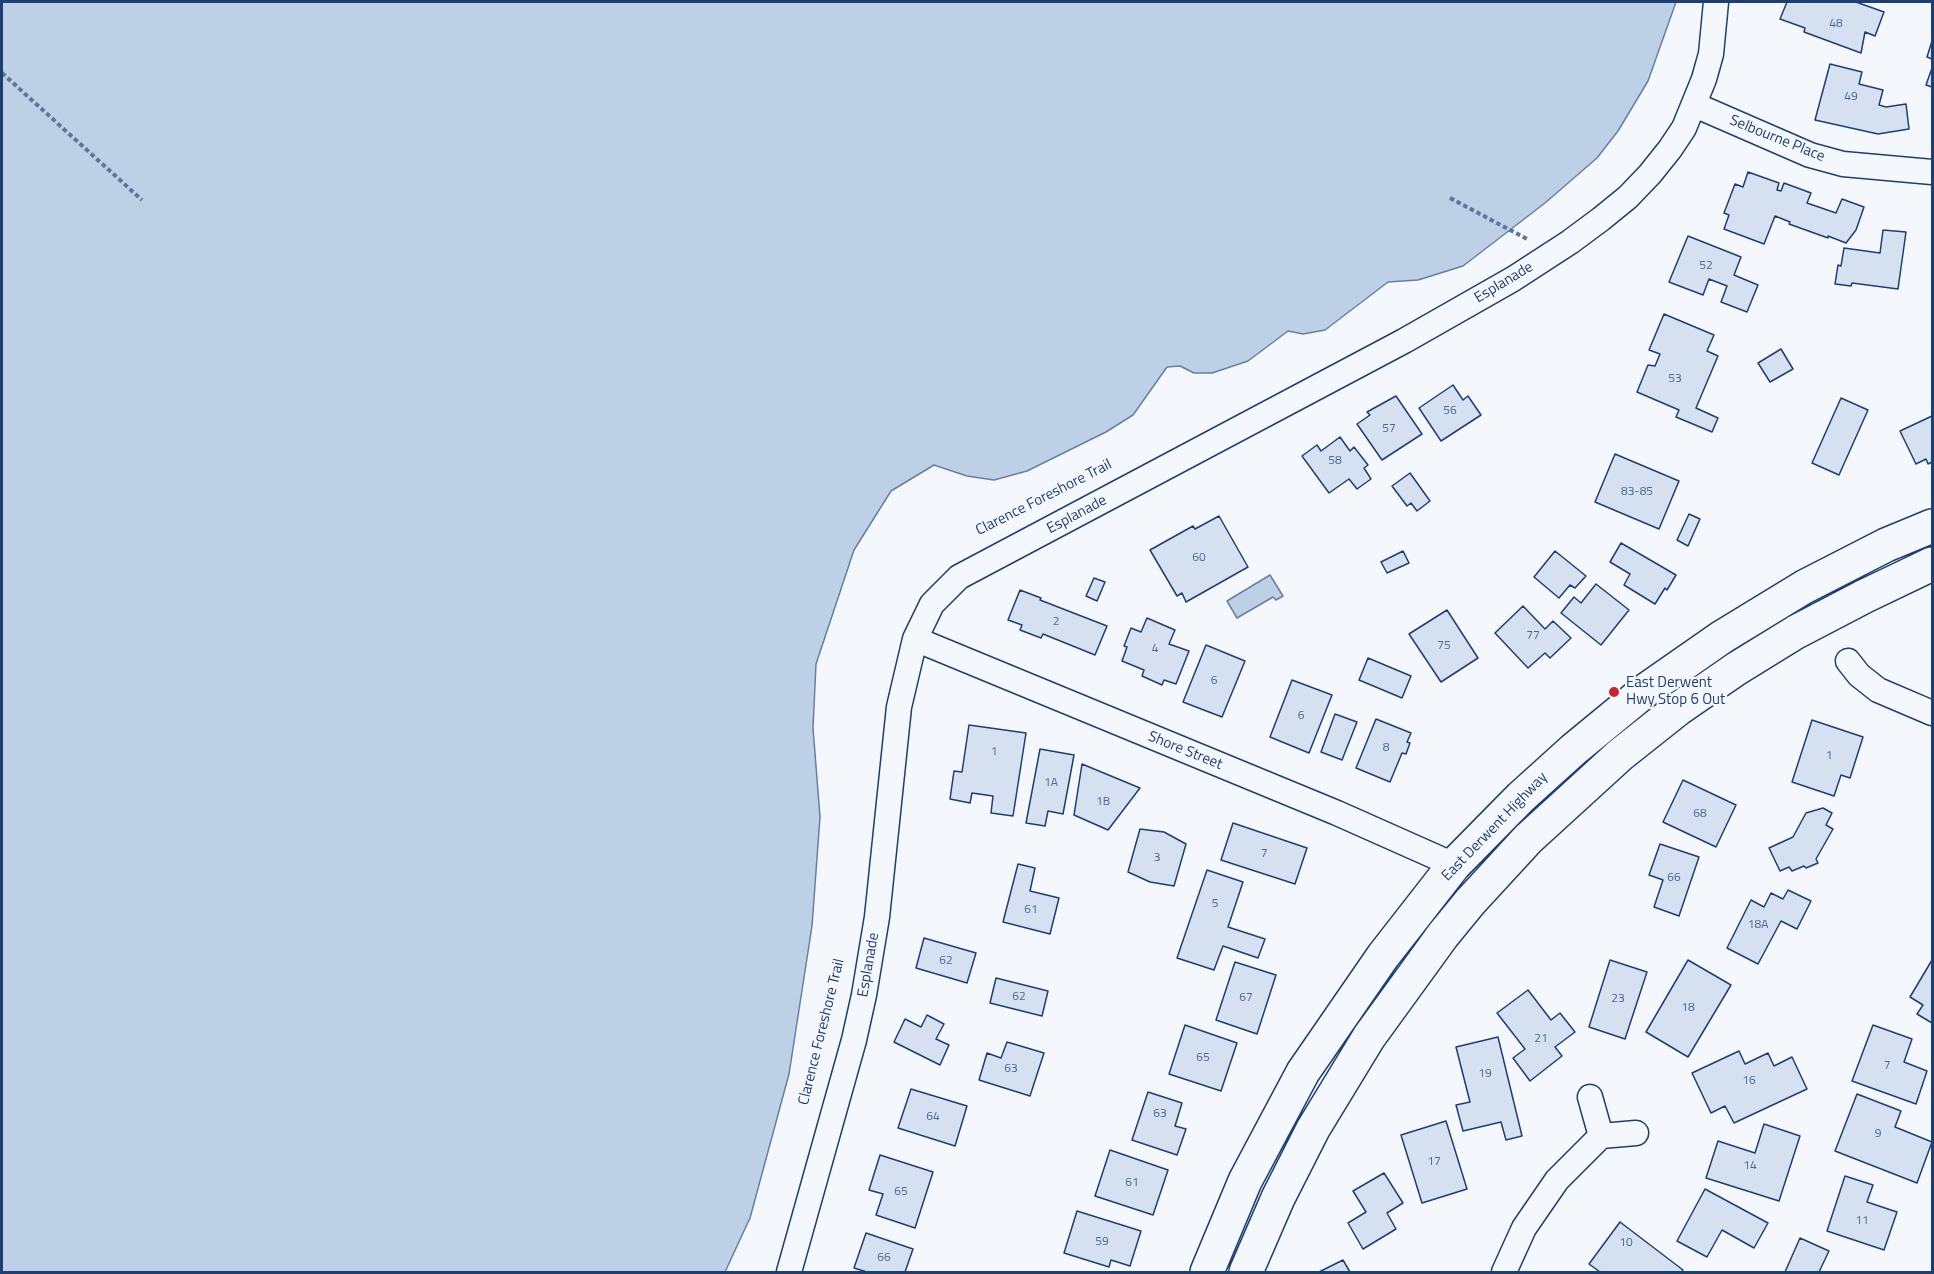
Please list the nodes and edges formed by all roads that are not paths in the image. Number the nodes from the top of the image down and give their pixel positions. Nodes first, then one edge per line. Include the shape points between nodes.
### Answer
1 (1716, 2) edge
2 (1695, 105) junction
3 (1932, 172) edge
4 (1932, 526) edge
5 (1932, 564) edge
6 (915, 639) junction
7 (1848, 661) dead end
8 (1932, 713) edge
9 (1454, 865) junction
10 (1590, 1097) dead end
11 (1636, 1133) dead end
12 (1601, 1136) junction
13 (789, 1272) edge
14 (1207, 1272) edge
15 (1246, 1272) edge
16 (1504, 1272) edge

1 - 2 street, Esplanade via 1711,54
2 - 3 street, Selbourne Place via 1843,164
2 - 6 street, Esplanade via 1675,142 1650,174 1628,197 1570,242 1404,341 959,577 932,604
4 - 9 main road, East Derwent Highway via 1804,587 1646,690 1564,758
5 - 15 main road via 1835,611 1736,669 1620,755 1528,839 1443,935 1369,1037 1313,1129
6 - 9 street, Shore Street
6 - 13 street, Esplanade via 899,707 868,973 854,1040
7 - 8 street via 1878,690
9 - 14 main road, East Derwent Highway via 1383,956 1303,1072 1245,1181
10 - 12 street
11 - 12 street
12 - 16 street via 1557,1180 1537,1207

